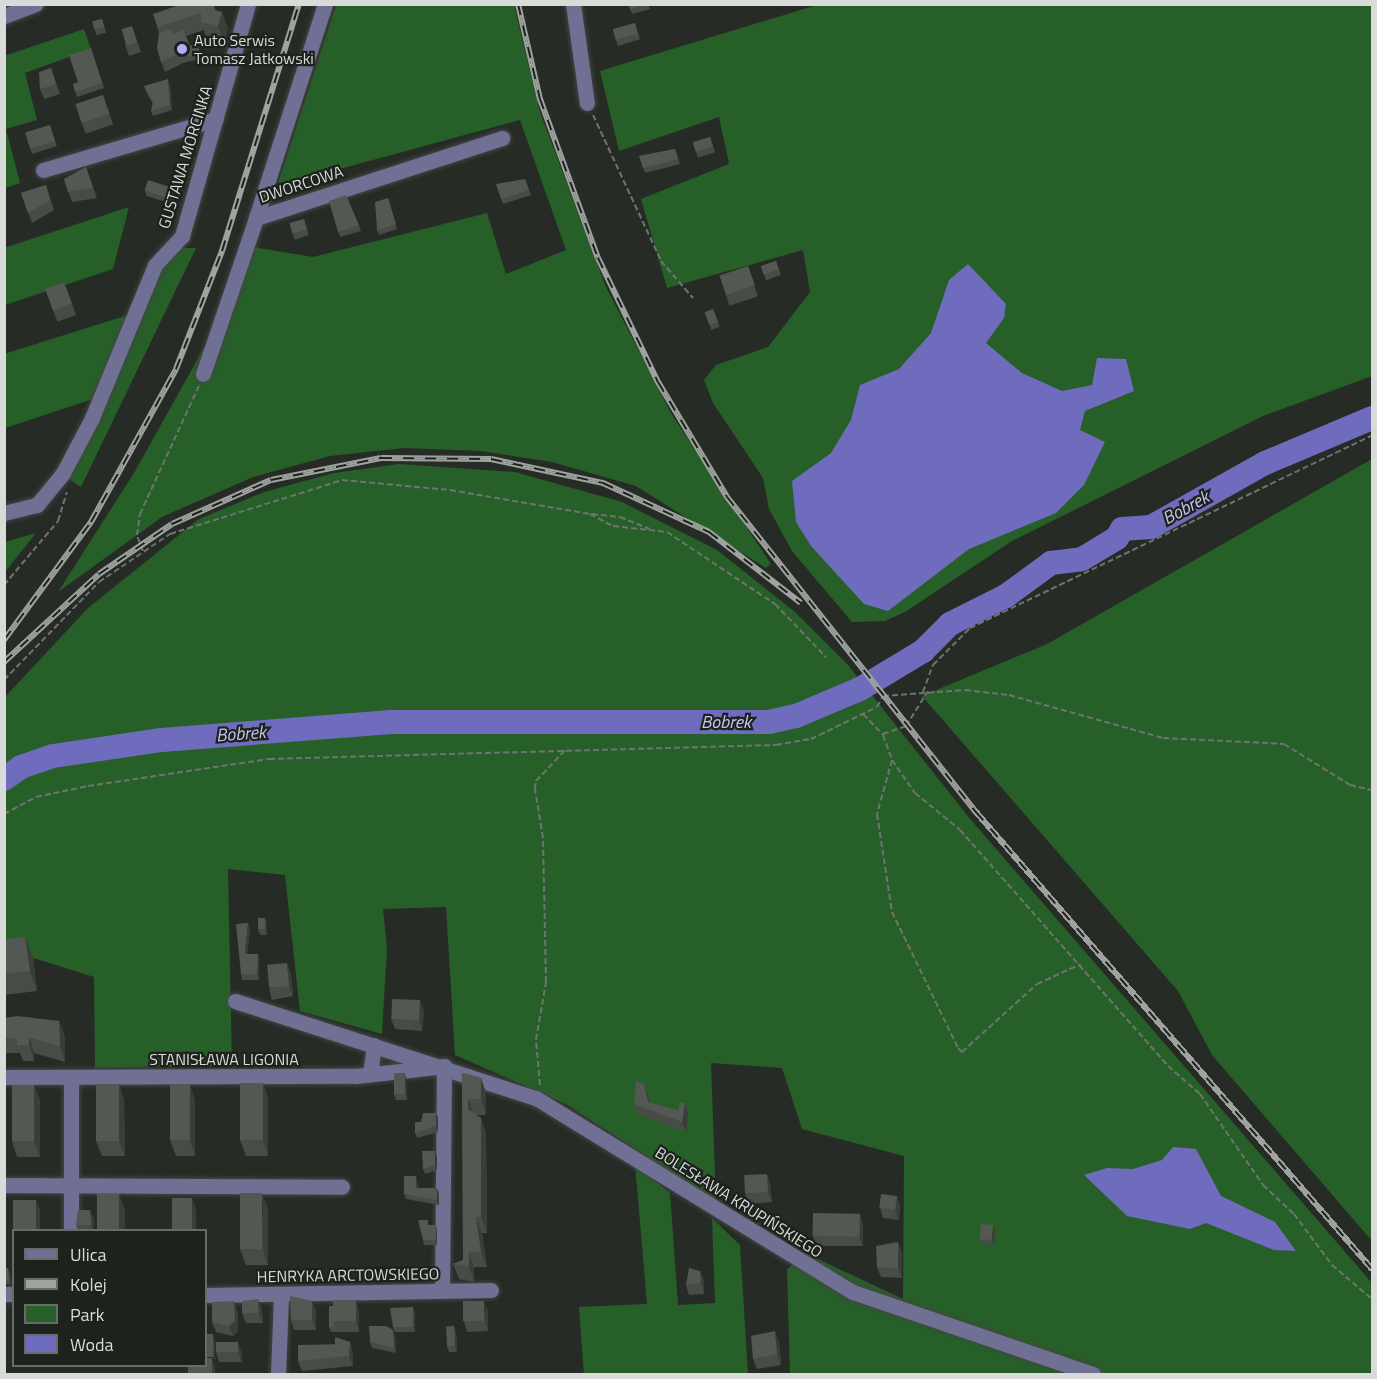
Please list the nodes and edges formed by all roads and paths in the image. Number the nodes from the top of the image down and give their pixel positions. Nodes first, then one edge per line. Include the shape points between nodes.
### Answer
1 (36, 4) edge
2 (248, 4) edge
3 (325, 4) edge
4 (573, 4) edge
5 (4, 16) edge
6 (587, 103) joint
7 (216, 119) junction
8 (502, 138) dead end
9 (43, 170) dead end
10 (256, 218) junction
11 (693, 298) dead end
12 (203, 374) joint
13 (1372, 435) edge
14 (63, 473) junction
15 (4, 513) edge
16 (590, 514) junction
17 (653, 530) junction
18 (143, 551) junction
19 (4, 585) edge
20 (826, 657) dead end
21 (4, 680) edge
22 (928, 691) junction
23 (923, 692) junction
24 (863, 714) junction
25 (883, 735) junction
26 (567, 748) junction
27 (892, 760) junction
28 (1372, 790) edge
29 (4, 813) edge
30 (1082, 964) junction
31 (235, 1001) dead end
32 (374, 1045) junction
33 (444, 1066) junction
34 (370, 1074) junction
35 (4, 1077) edge
36 (71, 1078) junction
37 (536, 1098) junction
38 (4, 1185) edge
39 (72, 1185) junction
40 (342, 1186) dead end
41 (71, 1229) edge
42 (491, 1290) dead end
43 (442, 1291) junction
44 (207, 1295) edge
45 (280, 1295) junction
46 (1372, 1299) edge
47 (278, 1374) edge
48 (1094, 1374) edge

1 - 5 street
2 - 7 street, GUSTAWA MORCINKA
3 - 10 street, DWORCOWA
4 - 6 street
6 - 11 path via 661,261
7 - 9 street
7 - 14 street, GUSTAWA MORCINKA via 182,236 155,265 92,418
8 - 10 street, DWORCOWA
10 - 12 street
12 - 18 path via 191,413 140,514 136,535
13 - 23 path via 970,628 933,665
14 - 15 street, GUSTAWA MORCINKA via 38,506
14 - 19 path via 68,487 58,521
16 - 17 path via 620,517
16 - 17 path via 613,526
16 - 18 path via 450,490 342,480 197,523
17 - 20 path via 682,538 719,562 775,604
18 - 21 path via 99,582
22 - 23 path
22 - 25 path via 906,726
22 - 28 path via 1010,696 1163,738 1284,744 1350,785
23 - 24 path via 883,696 877,707
24 - 25 path
24 - 26 path via 811,739 741,750
25 - 27 path
26 - 29 path via 269,759 225,770 88,786 36,797
26 - 37 path via 536,781 535,789 543,838 546,982 536,1040 540,1090
27 - 30 path via 915,793 960,830
27 - 30 path via 877,814 892,912 958,1048 962,1052 1037,984
30 - 46 path via 1168,1066 1200,1094 1234,1148 1318,1249
31 - 32 street, BOLESŁAWA KRUPIŃSKIEGO
32 - 33 street, BOLESŁAWA KRUPIŃSKIEGO
32 - 34 street
33 - 34 street, STANISŁAWA LIGONIA
33 - 37 street, BOLESŁAWA KRUPIŃSKIEGO
33 - 43 street
34 - 36 street, STANISŁAWA LIGONIA
35 - 36 street, STANISŁAWA LIGONIA
36 - 39 street
37 - 48 street, BOLESŁAWA KRUPIŃSKIEGO via 853,1293
38 - 39 street
39 - 40 street
39 - 41 street
42 - 43 street, HENRYKA ARCTOWSKIEGO
43 - 45 street, HENRYKA ARCTOWSKIEGO
44 - 45 street, HENRYKA ARCTOWSKIEGO
45 - 47 street

